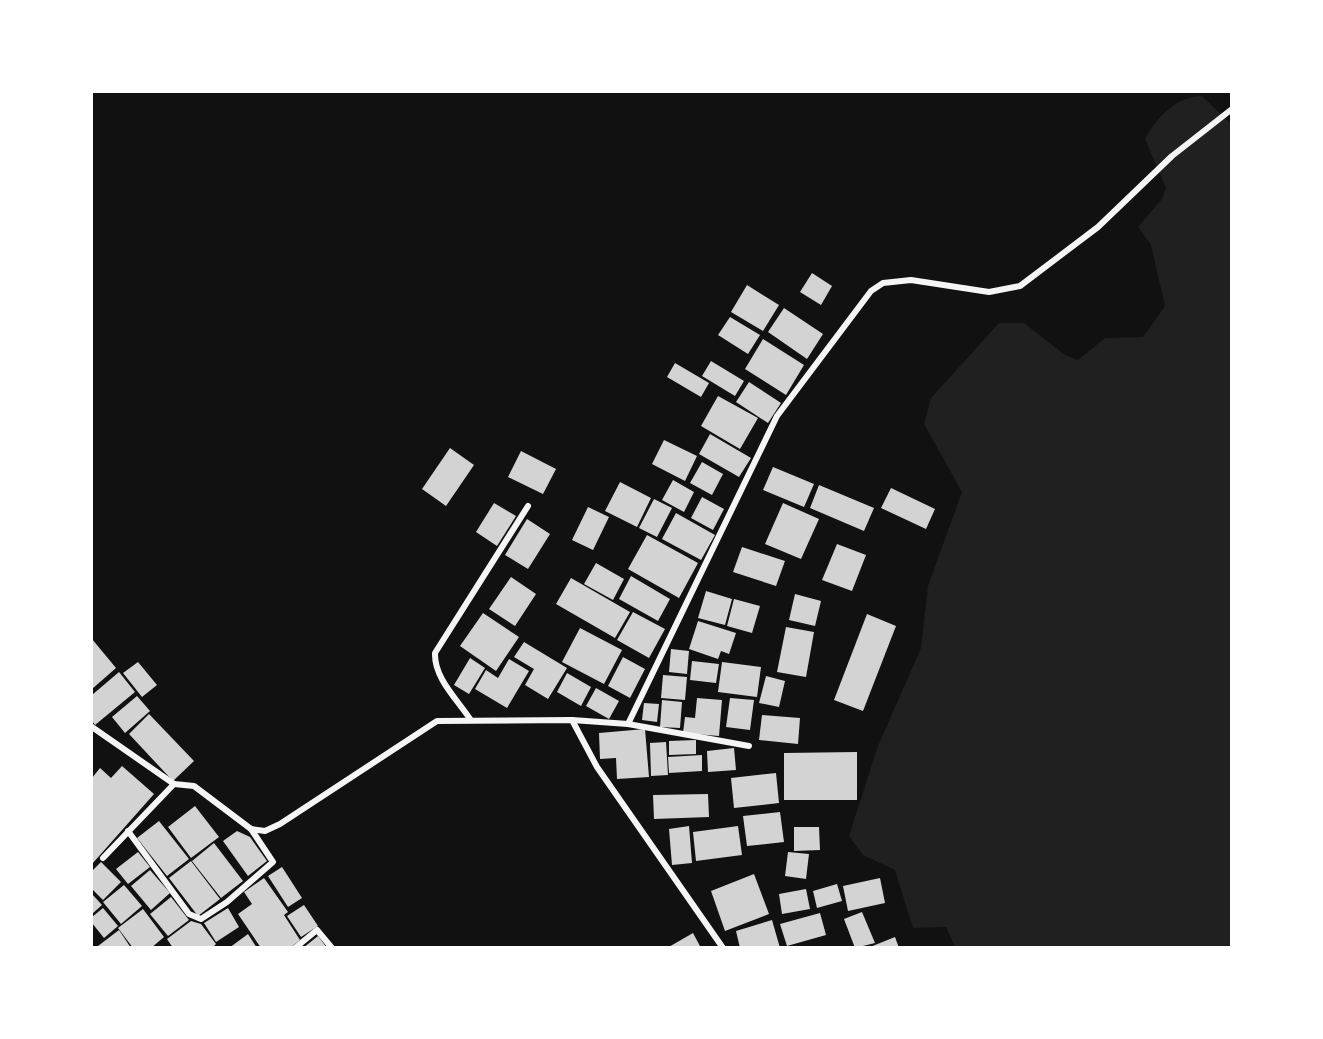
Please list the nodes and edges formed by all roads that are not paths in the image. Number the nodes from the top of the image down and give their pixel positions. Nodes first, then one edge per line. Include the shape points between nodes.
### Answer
1 (1232, 109) edge
2 (528, 506) dead end
3 (470, 719) junction
4 (572, 720) junction
5 (628, 724) junction
6 (92, 727) edge
7 (749, 746) dead end
8 (174, 784) junction
9 (251, 829) junction
10 (128, 831) junction
11 (103, 858) dead end
12 (295, 948) edge
13 (332, 948) edge
14 (723, 948) edge

1 - 5 street via 1172,156 1098,227 1020,286 989,292 911,280 883,283 871,291 777,416
2 - 3 street via 435,653 440,676
3 - 4 street
3 - 9 street via 436,721 280,824 265,831
4 - 5 street
4 - 14 street via 597,767
5 - 7 street
6 - 8 street
8 - 9 street via 194,786
8 - 10 street
9 - 10 street via 273,862 201,919 189,914
10 - 11 street
12 - 13 street via 317,930

